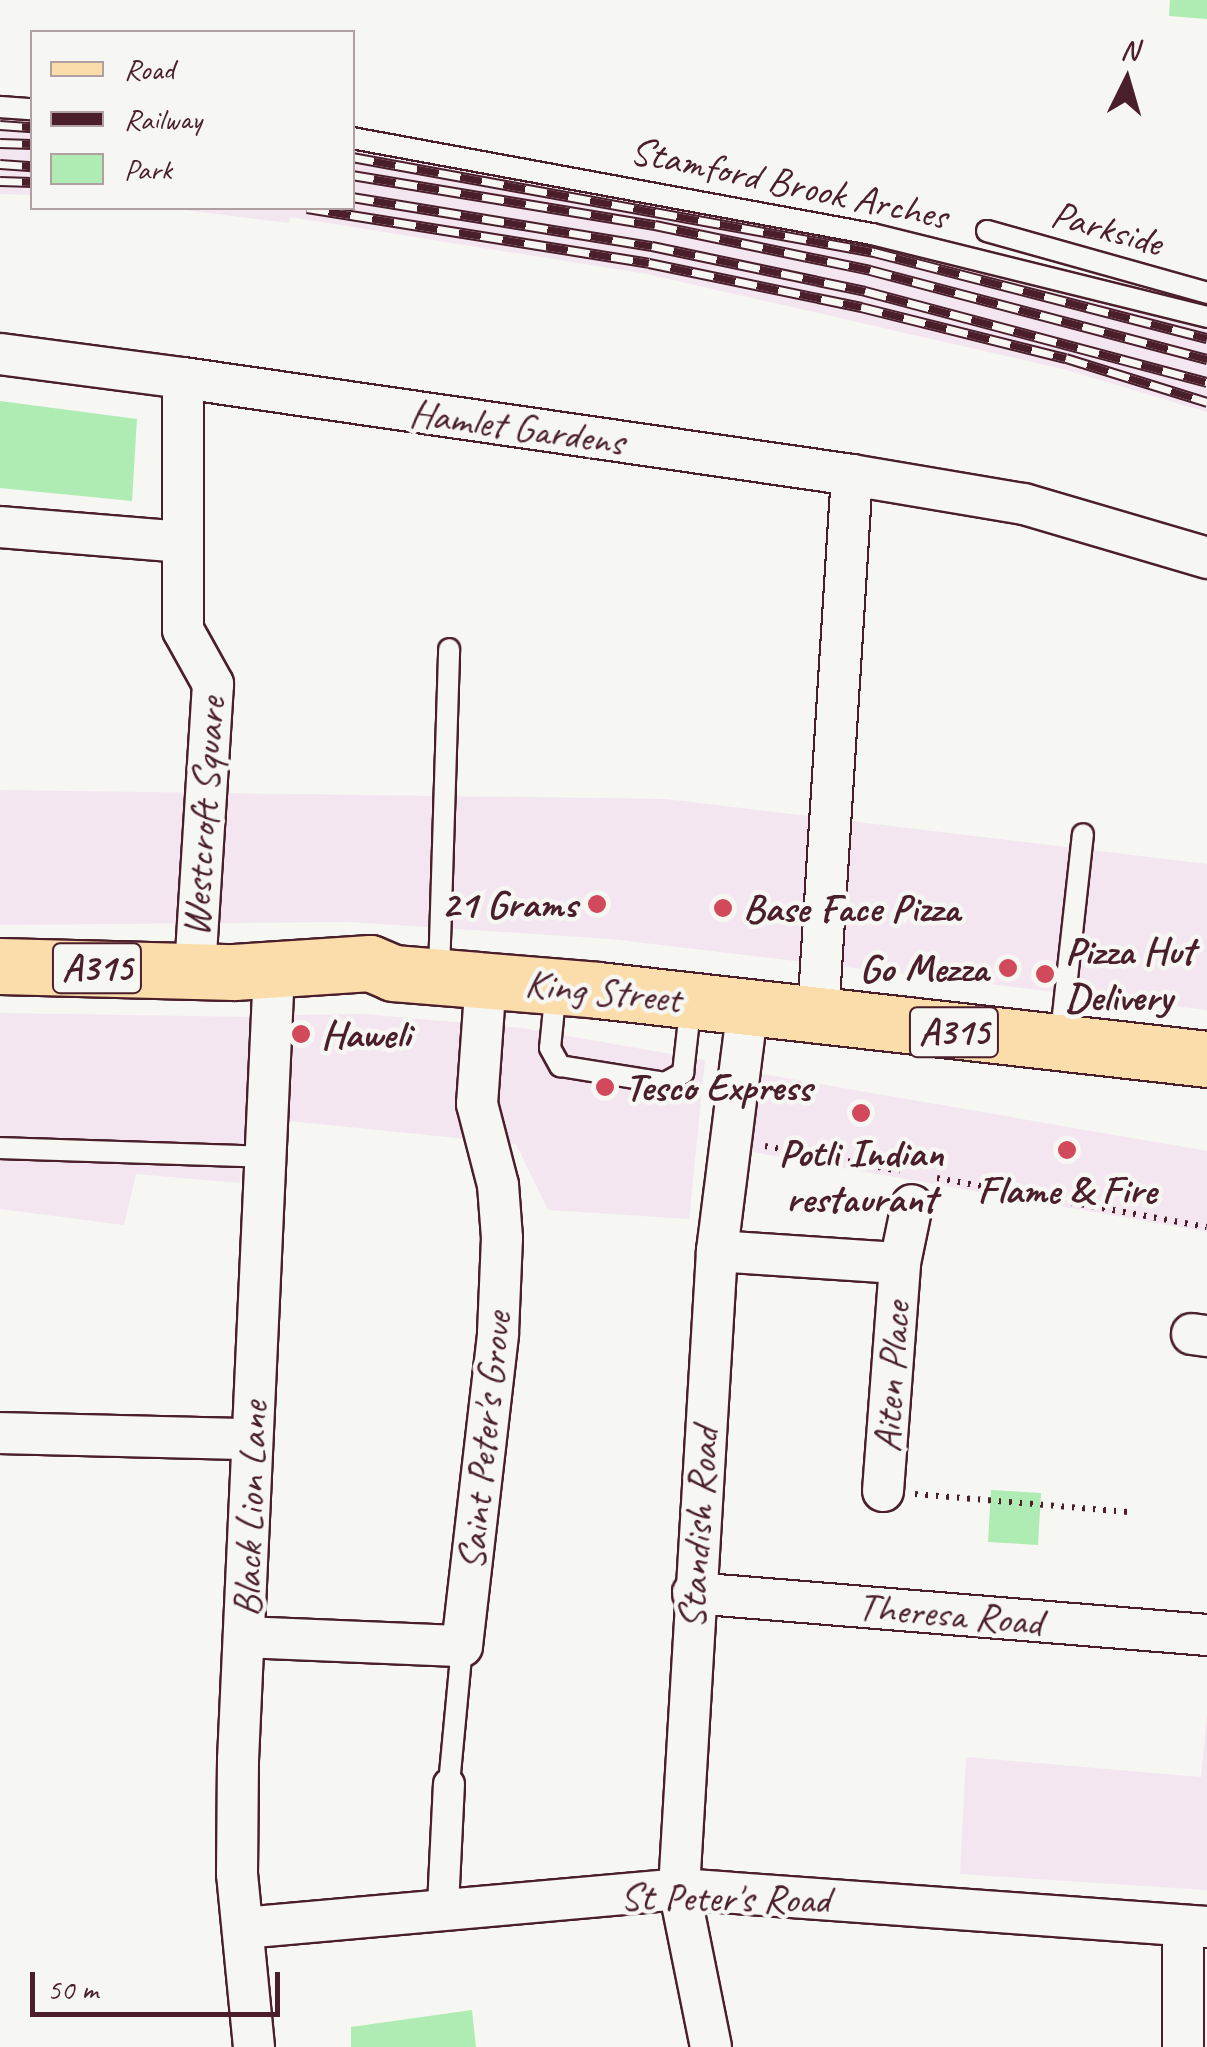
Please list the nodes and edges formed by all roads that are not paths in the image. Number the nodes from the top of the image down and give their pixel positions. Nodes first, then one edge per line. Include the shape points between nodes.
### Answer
1 (0, 107) edge
2 (30, 109) edge
3 (355, 139) edge
4 (987, 231) dead end
5 (1207, 293) edge
6 (1207, 317) edge
7 (0, 354) edge
8 (183, 378) junction
9 (852, 475) junction
10 (0, 527) edge
11 (182, 542) junction
12 (1207, 558) edge
13 (449, 648) dead end
14 (1083, 834) dead end
15 (0, 966) edge
16 (195, 971) junction
17 (274, 971) junction
18 (462, 977) junction
19 (556, 985) junction
20 (691, 1000) junction
21 (748, 1007) junction
22 (818, 1016) junction
23 (1059, 1044) junction
24 (1207, 1060) edge
25 (0, 1148) edge
26 (269, 1157) junction
27 (920, 1185) road end
28 (717, 1251) junction
29 (900, 1263) junction
30 (0, 1433) edge
31 (252, 1439) junction
32 (883, 1491) road end
33 (693, 1594) junction
34 (1207, 1635) edge
35 (245, 1637) junction
36 (462, 1646) junction
37 (449, 1784) joint
38 (679, 1889) junction
39 (442, 1906) junction
40 (1195, 1927) edge
41 (243, 1928) junction
42 (254, 2047) edge
43 (711, 2047) edge
44 (1184, 2047) edge

1 - 2 lane
3 - 6 lane, Stamford Brook Arches via 872,234
4 - 5 lane, Parkside
7 - 8 street
8 - 9 street, Hamlet Gardens
8 - 11 street, Westcroft Square
9 - 12 street, Hamlet Gardens via 1024,504
9 - 22 street
10 - 11 street
11 - 16 street, Westcroft Square via 184,642 213,684
13 - 18 lane
14 - 23 lane
15 - 16 main road, King Street / A315
16 - 17 main road, King Street / A315
17 - 18 main road, King Street / A315 via 370,963 394,973
17 - 26 street, Black Lion Lane
18 - 19 main road, King Street / A315
18 - 36 street, Saint Peter's Grove via 502,1238 498,1333
19 - 20 main road, King Street / A315
19 - 20 lane via 554,1058 596,1076 678,1082
20 - 21 main road, King Street / A315
21 - 22 main road, King Street / A315
21 - 28 street, Standish Road
22 - 23 main road, King Street / A315
23 - 24 main road, King Street / A315
25 - 26 lane
26 - 31 street, Black Lion Lane
27 - 29 street, Aiten Place
28 - 29 street, Aiten Place
28 - 33 street, Standish Road
29 - 32 street, Aiten Place
30 - 31 street
31 - 35 street, Black Lion Lane
33 - 34 street, Theresa Road
33 - 38 street, Standish Road
35 - 36 street
35 - 41 street, Black Lion Lane via 236,1874
36 - 37 lane, Saint Peter's Grove
37 - 39 street, Saint Peter's Grove
38 - 39 street, St Peter's Road
38 - 40 street, St Peter's Road
38 - 43 street, Standish Road
39 - 41 street, St Peter's Road
40 - 44 street
41 - 42 street, Black Lion Lane

